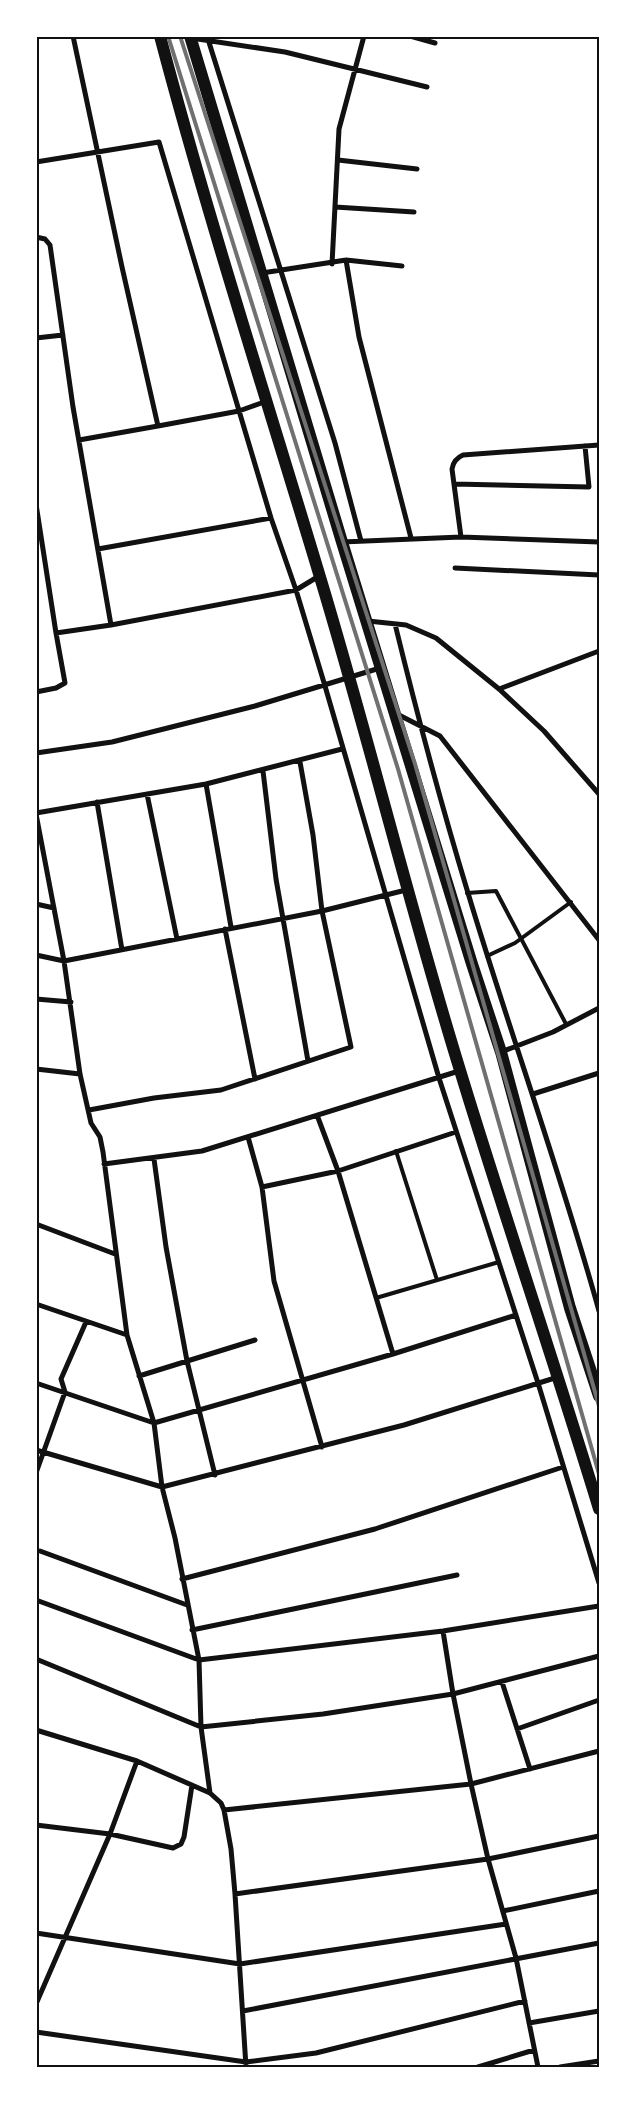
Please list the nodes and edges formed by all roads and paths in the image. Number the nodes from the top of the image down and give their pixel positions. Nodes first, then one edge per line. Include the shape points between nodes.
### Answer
1 (73, 36) edge
2 (160, 36) edge
3 (364, 36) edge
4 (410, 36) edge
5 (190, 37) edge
6 (208, 38) edge
7 (435, 43) dead end
8 (355, 70) junction
9 (427, 87) dead end
10 (98, 152) junction
11 (338, 160) junction
12 (36, 162) edge
13 (417, 169) dead end
14 (335, 207) junction
15 (414, 212) dead end
16 (36, 237) edge
17 (346, 260) junction
18 (332, 264) junction
19 (402, 266) dead end
20 (280, 270) junction
21 (261, 273) junction
22 (63, 335) junction
23 (36, 338) edge
24 (267, 401) junction
25 (239, 411) junction
26 (158, 426) junction
27 (79, 440) junction
28 (599, 445) edge
29 (585, 446) junction
30 (454, 484) junction
31 (36, 504) edge
32 (271, 518) junction
33 (460, 537) junction
34 (411, 538) junction
35 (361, 541) junction
36 (342, 542) junction
37 (599, 542) edge
38 (98, 549) junction
39 (454, 568) dead end
40 (599, 575) edge
41 (320, 576) junction
42 (296, 590) junction
43 (367, 621) junction
44 (395, 624) junction
45 (111, 625) junction
46 (56, 633) junction
47 (599, 651) edge
48 (381, 668) junction
49 (350, 678) junction
50 (325, 686) junction
51 (499, 689) junction
52 (36, 692) edge
53 (396, 713) junction
54 (420, 726) junction
55 (342, 749) junction
56 (36, 753) edge
57 (300, 762) junction
58 (263, 771) junction
59 (206, 784) junction
60 (596, 787) edge
61 (147, 794) junction
62 (599, 794) edge
63 (97, 802) junction
64 (36, 813) edge
65 (36, 848) edge
66 (43, 850) junction
67 (407, 890) junction
68 (467, 893) junction
69 (386, 895) junction
70 (571, 902) junction
71 (36, 904) edge
72 (54, 908) junction
73 (322, 911) junction
74 (283, 918) junction
75 (231, 927) junction
76 (225, 929) junction
77 (522, 936) junction
78 (177, 939) junction
79 (599, 940) edge
80 (122, 950) junction
81 (36, 955) edge
82 (487, 956) junction
83 (64, 961) junction
84 (36, 999) edge
85 (71, 1002) junction
86 (599, 1008) edge
87 (566, 1024) junction
88 (517, 1046) junction
89 (501, 1052) junction
90 (308, 1061) junction
91 (36, 1069) edge
92 (460, 1071) junction
93 (599, 1072) edge
94 (80, 1074) junction
95 (440, 1078) junction
96 (255, 1079) junction
97 (532, 1094) junction
98 (88, 1110) junction
99 (317, 1115) junction
100 (456, 1132) junction
101 (248, 1137) junction
102 (396, 1151) junction
103 (154, 1159) junction
104 (104, 1164) junction
105 (338, 1170) junction
106 (262, 1187) junction
107 (36, 1224) edge
108 (115, 1254) junction
109 (499, 1262) junction
110 (438, 1280) junction
111 (376, 1298) junction
112 (36, 1304) edge
113 (599, 1311) edge
114 (516, 1315) junction
115 (86, 1322) junction
116 (127, 1335) junction
117 (255, 1340) dead end
118 (393, 1354) junction
119 (187, 1361) junction
120 (139, 1376) junction
121 (559, 1377) junction
122 (304, 1380) junction
123 (36, 1383) edge
124 (538, 1383) junction
125 (66, 1392) junction
126 (599, 1396) edge
127 (200, 1411) junction
128 (154, 1423) junction
129 (322, 1447) junction
130 (36, 1450) edge
131 (44, 1453) junction
132 (563, 1467) junction
133 (36, 1473) edge
134 (215, 1475) junction
135 (162, 1487) junction
136 (599, 1509) edge
137 (40, 1551) dead end
138 (457, 1574) dead end
139 (182, 1579) junction
140 (599, 1583) edge
141 (36, 1600) edge
142 (187, 1605) junction
143 (599, 1606) edge
144 (192, 1630) junction
145 (443, 1630) junction
146 (599, 1656) edge
147 (36, 1659) edge
148 (198, 1660) junction
149 (502, 1682) junction
150 (453, 1694) junction
151 (599, 1700) edge
152 (200, 1727) junction
153 (517, 1729) junction
154 (36, 1730) edge
155 (599, 1752) edge
156 (136, 1761) junction
157 (530, 1769) junction
158 (471, 1784) junction
159 (192, 1785) junction
160 (210, 1794) junction
161 (224, 1810) junction
162 (36, 1825) edge
163 (110, 1834) junction
164 (599, 1836) edge
165 (488, 1860) junction
166 (599, 1892) edge
167 (235, 1894) junction
168 (503, 1911) junction
169 (506, 1924) junction
170 (36, 1933) edge
171 (66, 1936) junction
172 (599, 1943) edge
173 (516, 1958) junction
174 (240, 1964) junction
175 (525, 2002) junction
176 (36, 2004) edge
177 (243, 2011) junction
178 (599, 2011) edge
179 (529, 2023) junction
180 (36, 2032) edge
181 (534, 2050) junction
182 (599, 2061) edge
183 (246, 2064) edge
184 (478, 2067) edge
185 (538, 2067) edge
186 (560, 2067) edge

1 - 10 street
2 - 24 main road via 186,135
3 - 8 street
4 - 7 street
5 - 6 street
5 - 21 main road
6 - 8 street via 285,52
6 - 20 street
8 - 9 street
8 - 11 street via 339,129
10 - 12 street
10 - 25 street via 159,142
10 - 26 street
11 - 13 street
11 - 14 street
14 - 15 street
14 - 18 street
16 - 22 street via 45,239 50,245
17 - 18 street
17 - 19 street
17 - 34 street via 359,337
18 - 20 street
20 - 21 street
20 - 35 street via 335,443
21 - 36 main road
22 - 23 street
22 - 27 street
24 - 25 street
24 - 41 main road
25 - 26 street
25 - 32 street
26 - 27 street
27 - 38 street
28 - 29 street
29 - 30 street via 463,455 452,464
29 - 30 street via 589,487
30 - 33 street
31 - 46 street
32 - 38 street
32 - 42 street
33 - 34 street
33 - 37 street
34 - 35 street
35 - 36 street
36 - 43 main road
38 - 45 street
39 - 40 street
41 - 42 street
41 - 49 main road
42 - 45 street
42 - 50 street
43 - 44 street
43 - 48 main road
44 - 51 street via 406,625 436,638
44 - 54 street
45 - 46 street
46 - 52 street via 65,683
47 - 51 street
48 - 49 street
48 - 53 main road
49 - 50 street
49 - 67 main road
50 - 55 street
50 - 56 street via 112,742
51 - 60 street
53 - 54 street
53 - 89 main road
54 - 68 street
54 - 70 street via 440,736
55 - 57 street
55 - 69 street
57 - 58 street
57 - 73 street
58 - 59 street
58 - 74 street
59 - 61 street
59 - 75 street
60 - 62 street
61 - 63 street
61 - 78 street
63 - 64 street
63 - 80 street
64 - 66 street
65 - 66 street
66 - 72 street
67 - 69 street
67 - 92 main road
68 - 77 lane via 496,891
68 - 82 street
69 - 73 street
69 - 95 street
70 - 77 lane
70 - 79 street
71 - 72 street
72 - 83 street
73 - 74 street
73 - 90 street via 351,1047
74 - 75 street
74 - 90 street
75 - 76 street
76 - 78 street
76 - 96 street
77 - 82 lane via 515,943
77 - 87 lane
78 - 80 street
80 - 83 street
81 - 83 street
82 - 88 street
83 - 85 street
84 - 85 street
85 - 94 street
86 - 87 street
87 - 88 street
88 - 89 street
88 - 97 street
89 - 126 main road via 570,1308
90 - 96 street
91 - 94 street
92 - 95 street
92 - 121 main road
93 - 97 street
94 - 98 street
95 - 99 street
95 - 100 street
96 - 98 street via 221,1090
97 - 113 street via 578,1234
98 - 104 street via 91,1123 100,1137
99 - 101 street
99 - 105 street
100 - 102 street
100 - 109 street
101 - 103 street via 202,1151
101 - 106 street
102 - 105 street
102 - 110 lane
103 - 104 street
103 - 119 street
104 - 108 street
105 - 106 street
105 - 111 street
106 - 122 street via 274,1281
107 - 108 street
108 - 116 street
109 - 110 lane
109 - 114 street
110 - 111 lane
111 - 118 street
112 - 115 street
114 - 118 street
114 - 124 street
115 - 116 street
115 - 125 street via 61,1379
116 - 120 street
117 - 119 street
118 - 122 street
119 - 120 street
119 - 127 street
120 - 128 street
121 - 124 street
121 - 136 main road
122 - 127 street
122 - 129 street
123 - 125 street
124 - 129 street
124 - 132 street
125 - 128 street
125 - 131 street
127 - 128 street
127 - 134 street
128 - 135 street
129 - 134 street
130 - 131 street
131 - 133 street
131 - 135 street
132 - 139 street via 375,1529
132 - 140 street
134 - 135 street
135 - 139 street
137 - 142 street
138 - 144 street
139 - 142 street
141 - 148 street
142 - 144 street
143 - 145 street
144 - 148 street
145 - 148 street
145 - 150 street
146 - 149 street
147 - 152 street
148 - 152 street
149 - 150 street
149 - 153 street
150 - 152 street via 323,1714
150 - 158 street
151 - 153 street
152 - 160 street
153 - 157 street
154 - 156 street
155 - 157 street
156 - 159 street
156 - 163 street
157 - 158 street
158 - 161 street
158 - 165 street
159 - 160 street
159 - 163 street via 184,1837 178,1846 167,1847
160 - 161 street
161 - 167 street
162 - 163 street
163 - 171 street
164 - 165 street
165 - 167 street
165 - 168 street
166 - 168 street
167 - 174 street
168 - 169 street
169 - 173 street
169 - 174 street
170 - 171 street
171 - 174 street
171 - 176 street
172 - 173 street
173 - 175 street
173 - 177 street
174 - 177 street
175 - 179 street
175 - 183 street via 316,2053
177 - 183 street
178 - 179 street
179 - 181 street
180 - 183 street
181 - 184 street
181 - 185 street
182 - 186 street

